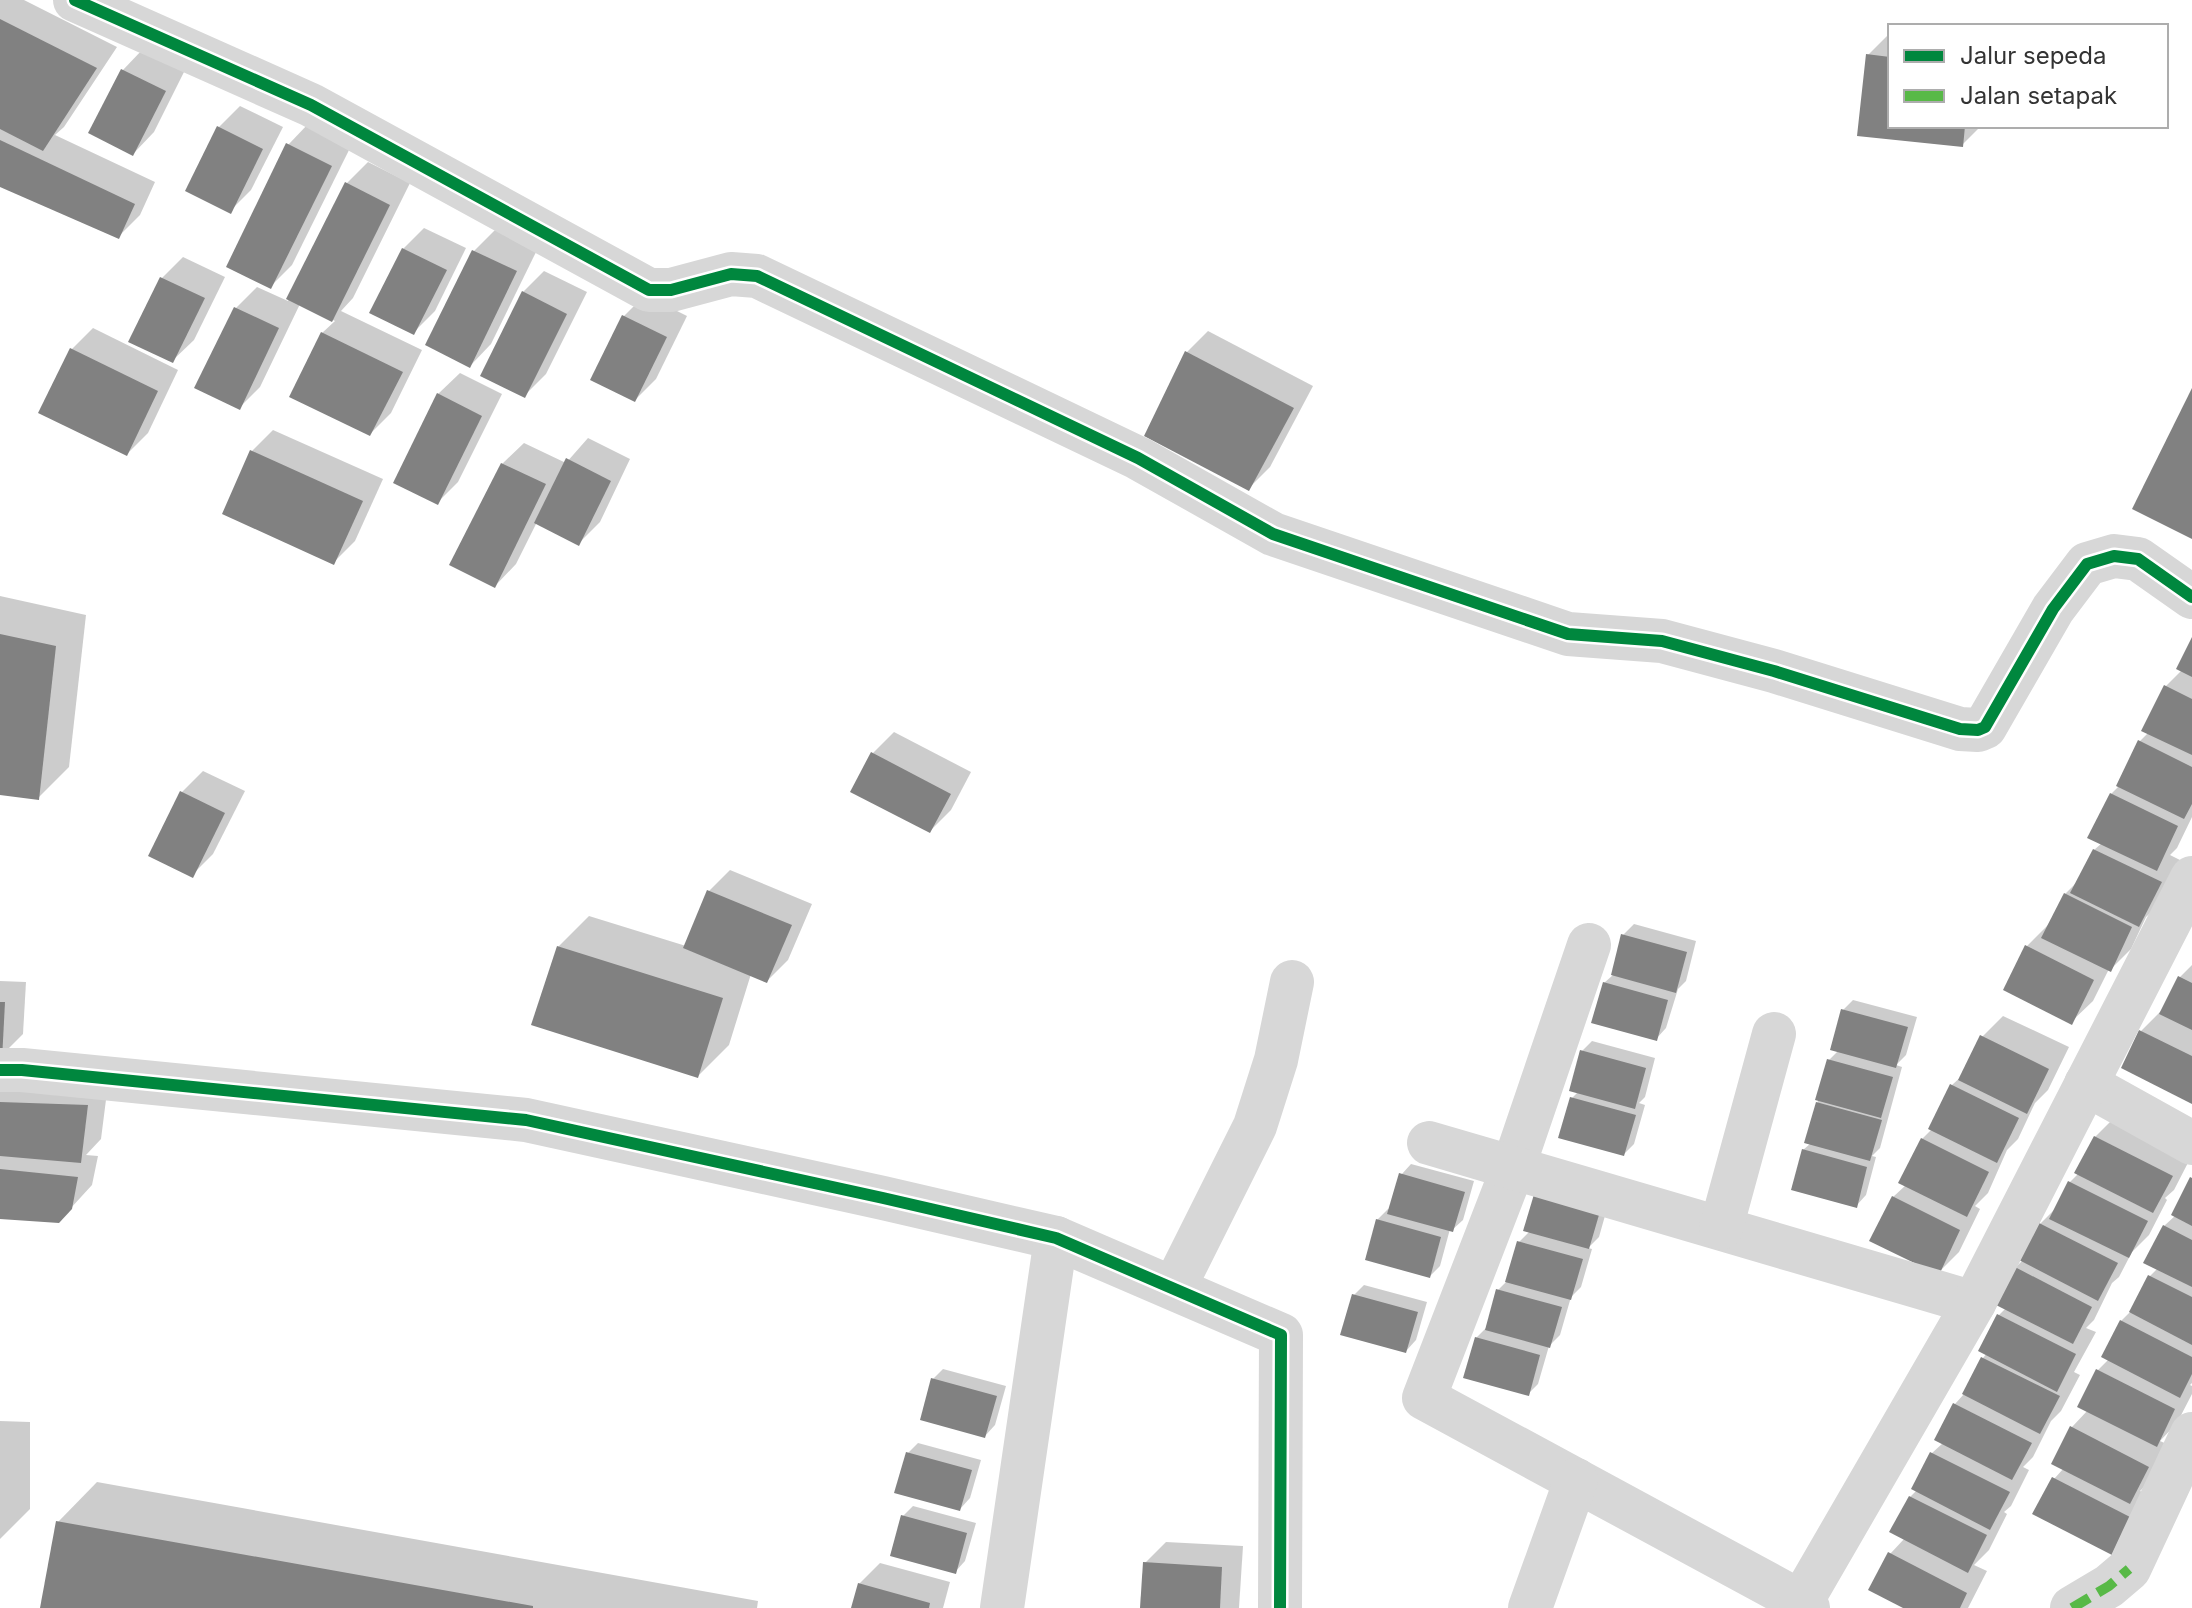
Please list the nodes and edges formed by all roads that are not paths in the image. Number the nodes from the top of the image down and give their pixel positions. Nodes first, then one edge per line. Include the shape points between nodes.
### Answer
1 (75, 0) edge
2 (2192, 597) edge
3 (2192, 878) edge
4 (1589, 945) dead end
5 (1292, 982) dead end
6 (1774, 1034) dead end
7 (0, 1070) edge
8 (2086, 1084) junction
9 (1429, 1143) dead end
10 (2192, 1143) edge
11 (1513, 1168) junction
12 (1721, 1228) junction
13 (1056, 1238) junction
14 (1174, 1288) junction
15 (1974, 1303) junction
16 (2190, 1442) edge
17 (1576, 1480) junction
18 (1804, 1605) edge
19 (1002, 1608) edge
20 (1280, 1608) edge
21 (1530, 1608) edge
22 (2072, 1608) edge

1 - 2 street via 311,105 649,290 671,290 731,274 757,276 1138,458 1273,534 1568,634 1662,641 1978,730 1985,727 2053,609 2087,564 2114,556 2138,559
3 - 8 street
4 - 11 street
5 - 14 street via 1255,1126
6 - 12 street
7 - 13 street via 526,1120
8 - 10 street
8 - 15 street
9 - 11 street
11 - 12 street
11 - 17 street via 1424,1398
12 - 15 street
13 - 14 street
13 - 19 street
14 - 20 street via 1281,1335
15 - 18 street
16 - 22 street via 2129,1569
17 - 18 street
17 - 21 street

